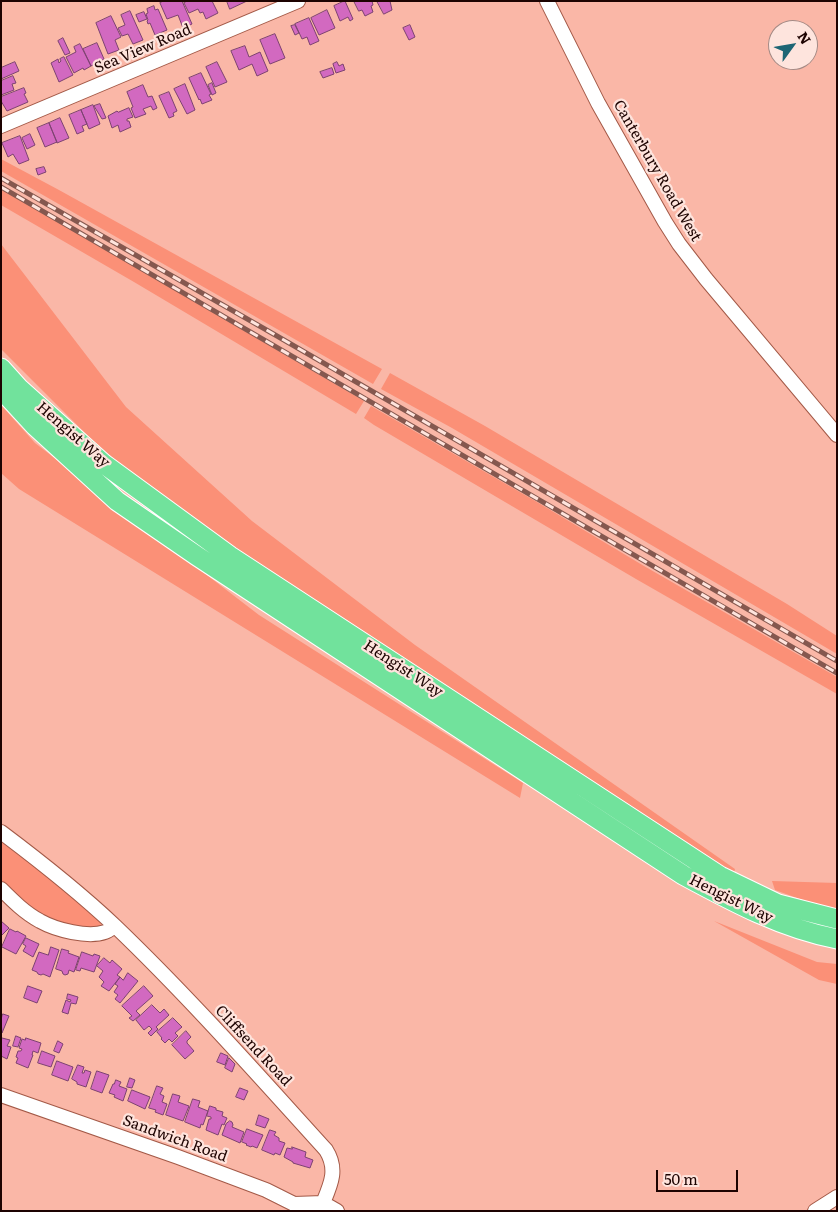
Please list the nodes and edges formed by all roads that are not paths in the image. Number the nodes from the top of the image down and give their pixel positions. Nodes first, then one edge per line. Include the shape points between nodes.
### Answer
1 (298, 1) edge
2 (546, 1) edge
3 (1, 126) edge
4 (1, 368) edge
5 (1, 389) edge
6 (837, 435) edge
7 (1, 832) edge
8 (1, 889) edge
9 (837, 919) edge
10 (115, 926) junction
11 (837, 939) edge
12 (1, 1094) edge
13 (837, 1196) edge
14 (323, 1203) junction
15 (337, 1211) edge
16 (814, 1211) edge

1 - 3 street, Sea View Road
2 - 6 street, Canterbury Road West via 598,102 679,244
4 - 9 highway, Hengist Way via 104,464 230,556 720,876 778,904
5 - 11 highway, Hengist Way via 35,426 117,500 197,556 683,875 773,920
7 - 10 street, Cliffsend Road
8 - 10 street via 41,922 65,931 88,934 105,932
10 - 14 street, Cliffsend Road via 326,1150 333,1167
12 - 14 street, Sandwich Road via 266,1190 294,1204
13 - 16 street
14 - 15 street

